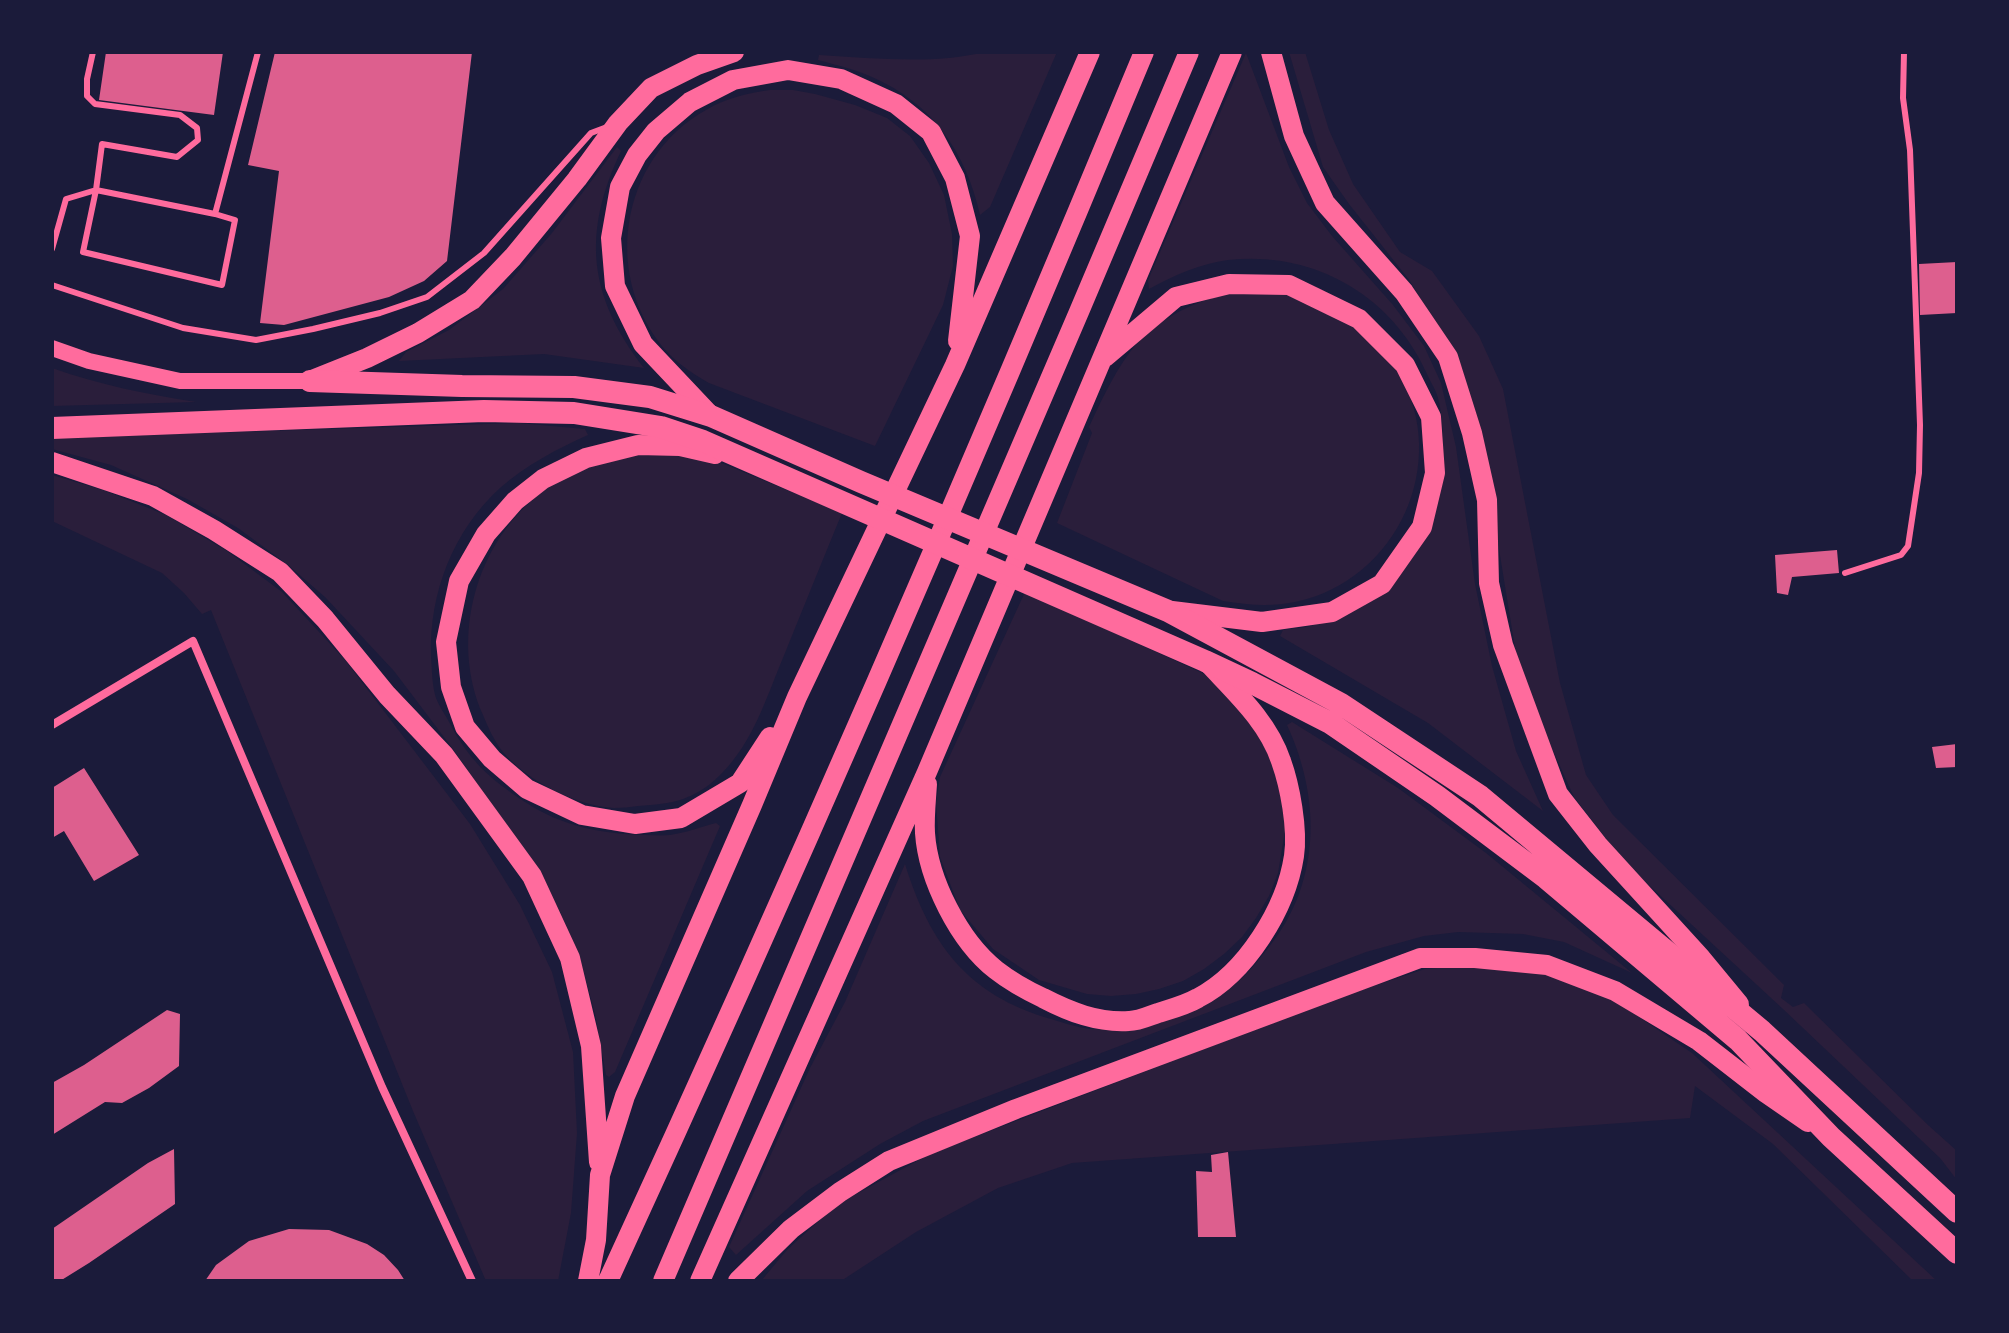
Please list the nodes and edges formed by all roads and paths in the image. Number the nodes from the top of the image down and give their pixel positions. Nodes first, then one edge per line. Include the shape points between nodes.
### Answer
1 (93, 52) edge
2 (258, 52) edge
3 (734, 52) edge
4 (1090, 52) edge
5 (1144, 52) edge
6 (1189, 52) edge
7 (1232, 52) edge
8 (1271, 52) edge
9 (1904, 52) edge
10 (618, 123) junction
11 (96, 190) junction
12 (215, 214) junction
13 (52, 249) edge
14 (52, 285) edge
15 (52, 348) edge
16 (1102, 359) junction
17 (955, 365) junction
18 (310, 381) junction
19 (711, 416) junction
20 (52, 428) edge
21 (52, 462) edge
22 (750, 462) junction
23 (1845, 573) dead end
24 (1168, 611) junction
25 (1205, 661) junction
26 (797, 697) junction
27 (52, 725) edge
28 (927, 772) junction
29 (1762, 1031) junction
30 (1831, 1137) junction
31 (600, 1175) junction
32 (1957, 1212) edge
33 (1957, 1253) edge
34 (472, 1281) edge
35 (588, 1281) edge
36 (608, 1281) edge
37 (663, 1281) edge
38 (700, 1281) edge
39 (738, 1281) edge

1 - 11 lane via 87,96 95,104 180,115 197,128 198,140 177,157 102,144
2 - 12 lane
3 - 10 highway via 651,88
4 - 17 highway
5 - 36 highway via 743,987
6 - 37 highway
7 - 16 highway
8 - 29 highway via 1294,136 1325,203 1404,292 1448,357 1487,500 1489,583 1503,645 1558,794
9 - 23 lane via 1919,473 1908,546 1901,555
10 - 14 lane via 591,133 484,253 427,297 380,313 256,340 183,328
10 - 18 highway via 513,257 472,300 418,333
11 - 12 lane
11 - 12 lane via 83,252 222,285 235,220
11 - 13 lane via 66,199
15 - 18 main road via 180,381
16 - 24 highway via 1176,297 1229,284 1289,285 1359,319 1405,365 1431,417 1435,473 1422,527 1382,584 1332,612 1262,622
16 - 28 highway
17 - 19 highway via 970,236 955,178 931,132 896,104 841,79 788,70 733,80 690,102 646,143 620,187 611,238 615,286 643,344
17 - 26 highway
18 - 19 highway via 574,387 650,397
19 - 24 highway
20 - 22 highway via 484,411 574,413 661,427
21 - 31 highway via 153,496 280,572 444,755 532,876 570,958 591,1046
22 - 25 highway
22 - 26 highway via 680,446 638,445 586,458 543,479 486,534 459,581 446,642 451,687 465,727 527,789 582,815 635,824 681,818 740,783
24 - 29 highway via 1341,704 1480,796
25 - 28 highway via 1250,708 1280,758 1290,798 1294,855 1271,923 1226,978 1199,998 1132,1021 1096,1020 1027,991 994,969 947,907 933,871 925,834
25 - 30 highway via 1330,723 1546,878 1738,1040
26 - 31 highway via 625,1096
27 - 34 street via 193,641 382,1087
28 - 38 highway
29 - 32 highway
30 - 33 highway
30 - 39 highway via 1699,1041 1615,991 1547,965 1420,958 889,1161 791,1229
31 - 35 highway

